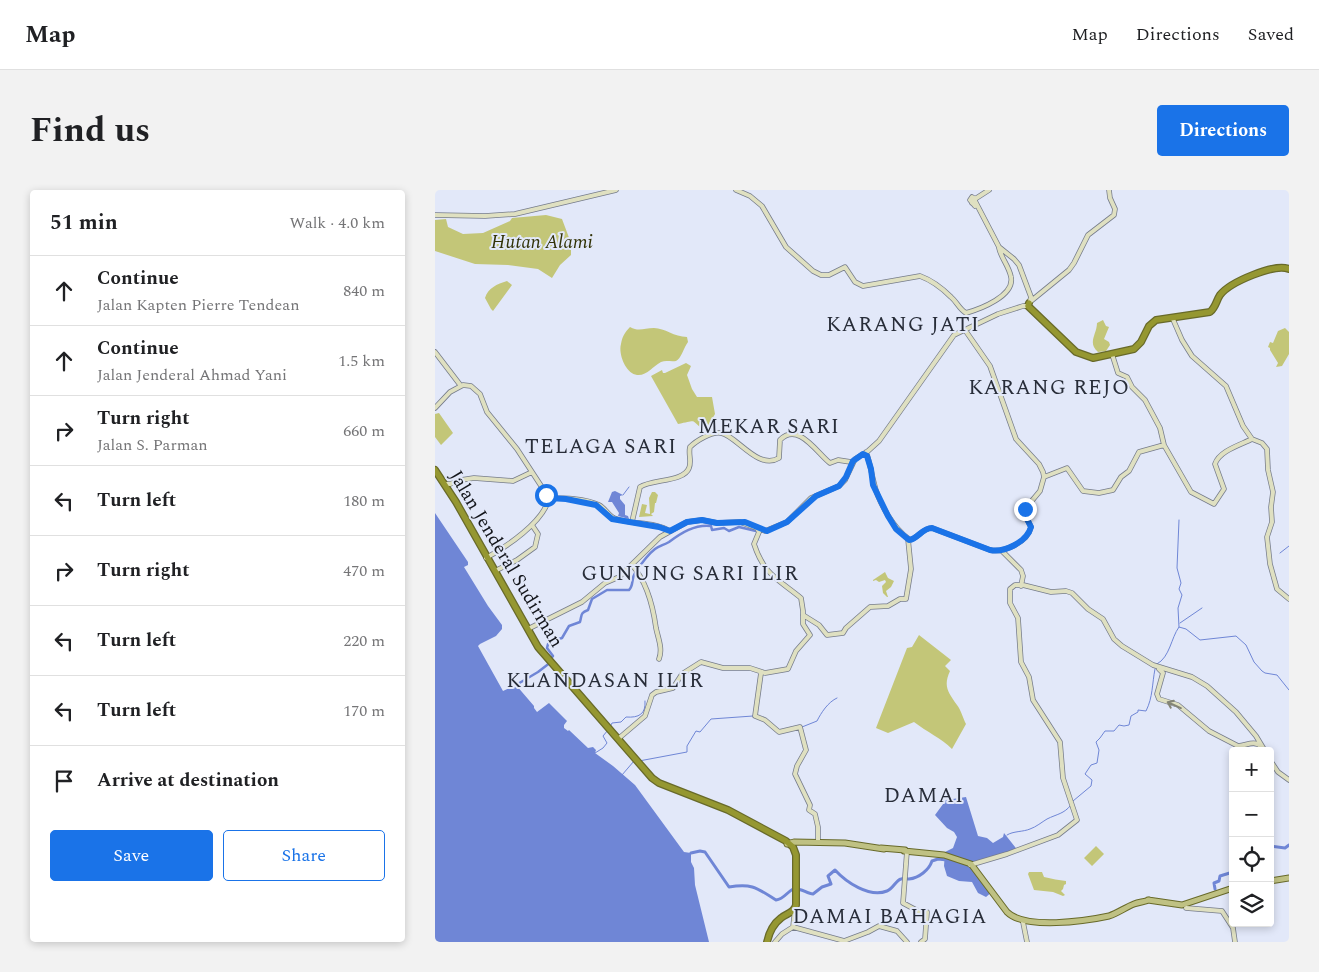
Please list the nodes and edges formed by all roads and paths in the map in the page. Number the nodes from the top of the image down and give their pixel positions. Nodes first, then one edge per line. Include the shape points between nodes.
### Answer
1 (617, 190) edge
2 (736, 190) edge
3 (987, 190) edge
4 (1109, 190) edge
5 (435, 215) edge
6 (999, 248) junction
7 (1006, 258) junction
8 (1007, 266) junction
9 (1289, 269) edge
10 (1021, 272) junction
11 (1029, 303) junction
12 (1172, 318) junction
13 (965, 330) junction
14 (435, 352) edge
15 (1112, 356) junction
16 (461, 386) junction
17 (435, 408) edge
18 (1252, 439) junction
19 (1164, 445) junction
20 (864, 453) junction
21 (851, 462) junction
22 (435, 472) edge
23 (532, 472) junction
24 (1044, 477) junction
25 (448, 485) junction
26 (549, 498) junction
27 (558, 498) junction
28 (454, 500) junction
29 (548, 504) junction
30 (631, 522) junction
31 (531, 525) junction
32 (667, 530) junction
33 (761, 530) junction
34 (909, 541) junction
35 (1001, 551) junction
36 (487, 558) junction
37 (632, 565) junction
38 (495, 571) junction
39 (1021, 585) junction
40 (503, 587) junction
41 (1289, 599) edge
42 (551, 616) junction
43 (804, 616) junction
44 (526, 629) junction
45 (659, 659) dead end
46 (1155, 667) junction
47 (1169, 670) junction
48 (761, 673) junction
49 (1163, 673) junction
50 (1252, 732) junction
51 (617, 740) junction
52 (1251, 742) junction
53 (1260, 747) edge
54 (1262, 747) edge
55 (1274, 768) edge
56 (1289, 781) edge
57 (818, 842) junction
58 (790, 844) junction
59 (866, 847) junction
60 (906, 851) junction
61 (970, 865) junction
62 (1287, 879) edge
63 (1274, 881) edge
64 (796, 889) junction
65 (1229, 890) edge
66 (1185, 906) junction
67 (795, 909) junction
68 (1023, 921) junction
69 (793, 927) junction
70 (923, 941) edge
71 (766, 942) edge
72 (775, 942) edge
73 (907, 942) edge
74 (1027, 942) edge
75 (1235, 942) edge

1 - 5 main road via 515,214
2 - 8 main road via 762,206 786,247 813,271 829,274 845,267 855,282 863,286 912,276 923,277 952,298 964,312 1007,292 1012,280
3 - 6 main road via 974,200
4 - 11 main road via 1115,209 1113,215 1089,235 1069,270
6 - 7 main road
6 - 8 main road
6 - 10 main road via 1014,259
7 - 8 main road
7 - 10 main road via 1017,264
9 - 12 highway via 1280,267 1251,275 1225,290 1210,312
10 - 11 main road via 1031,297
11 - 13 main road
11 - 15 highway via 1083,354
11 - 21 main road via 1007,308 954,333 874,444
12 - 15 highway via 1153,320 1134,348
12 - 18 main road via 1192,356 1226,386
13 - 20 main road via 950,340 879,442
13 - 24 main road via 990,366 1016,439 1039,464
14 - 16 main road
15 - 19 main road via 1119,373 1127,377 1145,400
16 - 17 main road
16 - 23 main road via 468,385 479,393 487,412 509,437
18 - 19 main road via 1225,453 1215,463 1224,489 1213,504 1191,492
18 - 41 main road via 1263,443 1268,451 1273,492 1272,524 1267,537 1270,564 1277,589
19 - 24 main road via 1139,452 1129,471 1111,491 1083,491 1067,468
20 - 33 main road via 853,461 839,486 816,496 787,522
20 - 34 main road via 893,525
21 - 30 main road via 838,460 830,463 807,441 792,433 780,440 779,458 771,461 756,457 725,434 716,433 690,447 687,471 669,480 641,487
21 - 33 main road via 838,485 811,497 786,521
22 - 25 highway, Jalan Jenderal Sudirman
22 - 28 highway, Jalan Jenderal Sudirman
23 - 25 main road via 513,481 474,478
23 - 26 main road
24 - 35 main road via 1040,491 1025,509 1031,527 1028,534 1021,542
25 - 28 highway, Jalan Jenderal Sudirman
26 - 27 main road
26 - 29 main road
27 - 29 main road
27 - 30 main road via 597,504 613,518
28 - 36 highway, Jalan Jenderal Sudirman
29 - 31 main road
30 - 32 main road
31 - 36 main road via 510,544
31 - 38 main road via 538,534 535,547
32 - 33 main road via 705,518 745,522
32 - 37 main road
32 - 42 main road via 617,576 581,601
33 - 43 main road via 754,540 754,547 763,566 779,583 801,598
34 - 35 main road via 926,529 934,528
34 - 43 main road via 911,569 906,599 888,606 870,607 840,634 827,635 819,625
35 - 39 main road via 1021,570
36 - 38 highway, Jalan Jenderal Sudirman
36 - 40 highway, Jalan Jenderal Sudirman
37 - 42 main road via 622,576 605,583 582,602
37 - 45 main road via 655,611
38 - 40 highway, Jalan Jenderal Sudirman
39 - 46 main road via 1069,592 1103,619 1116,641
39 - 61 main road via 1010,589 1009,598 1018,617 1021,662 1029,677 1032,699 1060,742 1063,778 1077,821 1059,834
40 - 44 highway, Jalan Jenderal Sudirman
42 - 44 main road
43 - 48 main road via 810,637 796,651 789,668
44 - 51 highway, Jalan Jenderal Sudirman via 550,663
46 - 47 main road
46 - 49 main road
47 - 49 main road
47 - 50 main road via 1207,686
48 - 51 main road via 750,668 724,668 701,662 682,674 673,688 652,695 645,716
48 - 57 main road via 755,716 765,719 780,732 800,727 806,750 795,774 810,805 809,810 815,813
52 -> 49 main road via 1239,746 1209,731 1178,705 1157,697
50 - 52 main road
50 - 54 main road
51 - 58 highway, Jalan Jenderal Sudirman via 654,782 731,812
52 - 53 main road
55 - 56 main road
57 - 58 main road
57 - 59 main road
58 - 59 main road
58 - 64 highway via 794,854
59 - 60 main road
60 - 61 main road via 942,855
60 - 70 main road via 904,905 927,912
61 - 68 main road via 1008,914
62 - 63 main road
64 - 67 highway
64 - 71 highway via 794,907 771,925
65 - 66 main road
66 - 68 main road via 1149,900 1135,902 1112,915 1082,920
66 - 75 main road via 1222,912 1233,928
67 - 69 main road
67 - 71 highway via 777,921
68 - 74 main road
69 - 72 main road
69 - 73 main road via 843,941 879,926 897,931

